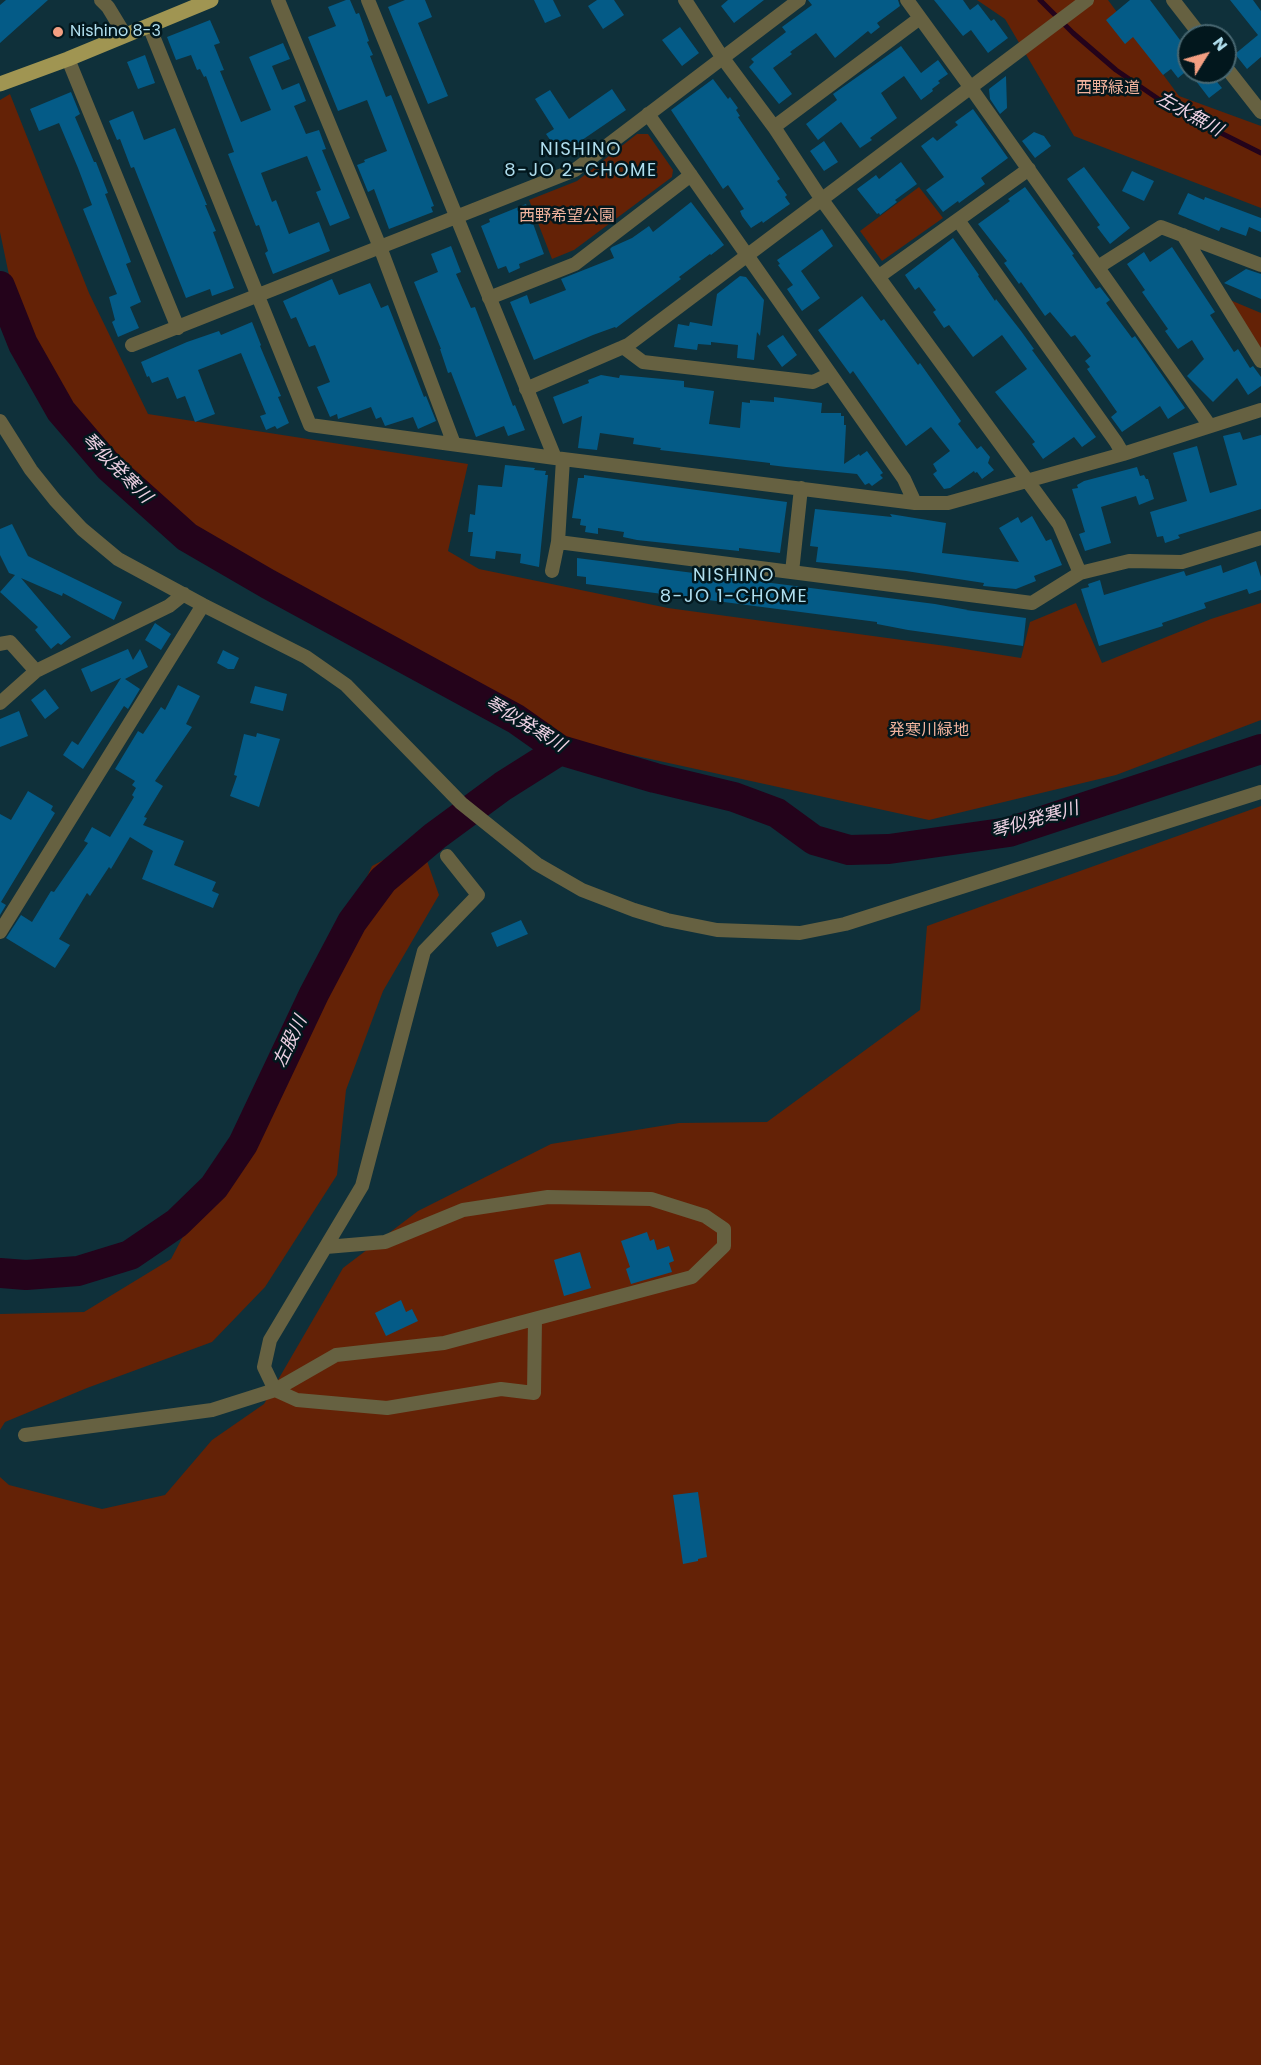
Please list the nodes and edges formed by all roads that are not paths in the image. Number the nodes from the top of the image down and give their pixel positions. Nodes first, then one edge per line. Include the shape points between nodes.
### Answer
1 (101, 0) edge
2 (211, 0) edge
3 (278, 0) edge
4 (368, 0) edge
5 (684, 0) edge
6 (799, 0) edge
7 (907, 0) edge
8 (1087, 0) edge
9 (1173, 0) edge
10 (920, 18) junction
11 (1192, 24) edge
12 (149, 26) junction
13 (125, 35) junction
14 (722, 57) junction
15 (68, 58) junction
16 (1237, 81) edge
17 (3, 83) edge
18 (971, 88) junction
19 (1261, 112) edge
20 (648, 114) junction
21 (774, 127) junction
22 (1029, 169) junction
23 (691, 175) junction
24 (822, 200) junction
25 (456, 216) junction
26 (958, 220) junction
27 (1183, 235) junction
28 (380, 247) junction
29 (748, 256) junction
30 (1261, 265) edge
31 (1098, 267) junction
32 (878, 277) junction
33 (258, 296) junction
34 (489, 298) junction
35 (178, 328) junction
36 (132, 345) dead end
37 (623, 346) junction
38 (1261, 361) edge
39 (830, 374) junction
40 (526, 389) junction
41 (1261, 410) edge
42 (0, 421) edge
43 (1210, 426) junction
44 (454, 444) junction
45 (1122, 454) junction
46 (559, 459) junction
47 (1027, 479) junction
48 (801, 488) junction
49 (915, 503) junction
50 (1261, 538) edge
51 (558, 542) junction
52 (552, 571) dead end
53 (792, 572) junction
54 (1080, 573) junction
55 (184, 594) junction
56 (203, 605) junction
57 (0, 644) edge
58 (36, 671) junction
59 (0, 704) edge
60 (1261, 792) edge
61 (447, 856) dead end
62 (0, 932) edge
63 (326, 1247) junction
64 (535, 1319) junction
65 (275, 1390) junction
66 (25, 1435) dead end

1 - 13 street
2 - 12 main road
3 - 28 street
4 - 25 street
5 - 14 street
6 - 14 street
7 - 10 street
8 - 18 street
9 - 11 street
10 - 18 street
10 - 21 street
12 - 13 main road
12 - 33 street
13 - 15 main road
14 - 20 street
14 - 21 street
15 - 17 main road
15 - 35 street
16 - 19 street
18 - 22 street
18 - 24 street
20 - 23 street
20 - 25 street via 575,170
21 - 24 street
22 - 26 street
22 - 31 street
23 - 29 street
23 - 34 street via 575,264
24 - 29 street
24 - 32 street
25 - 28 street
25 - 34 street
26 - 32 street
26 - 45 street
27 - 30 street
27 - 31 street via 1161,227
27 - 38 street
28 - 33 street
28 - 44 street
29 - 37 street
29 - 39 street
31 - 43 street
32 - 47 street
33 - 35 street
33 - 44 street via 310,425
34 - 40 street
35 - 36 street
37 - 39 street via 643,362 813,382
37 - 40 street
39 - 49 street via 904,479
40 - 46 street
41 - 43 street
42 - 55 street via 37,477 82,529 118,559
43 - 45 street
44 - 46 street
45 - 47 street
46 - 48 street
46 - 51 street
47 - 49 street via 948,503
47 - 54 street via 1059,524
48 - 49 street
48 - 53 street
50 - 54 street via 1182,562 1129,561
51 - 52 street
51 - 53 street
53 - 54 street via 1032,603
55 - 56 street
55 - 58 street via 169,606
56 - 60 street via 306,657 346,686 461,803 537,864 582,890 634,910 717,930 800,933 845,924
56 - 62 street
57 - 58 street via 10,642
58 - 59 street
61 - 63 street via 478,896 424,951 362,1186
63 - 64 street via 385,1242 463,1210 548,1197 651,1199 705,1216 723,1229 724,1246 692,1277
63 - 65 street via 270,1340 264,1367
64 - 65 street via 444,1343 336,1354
64 - 65 street via 534,1393 501,1389 387,1408 297,1400
65 - 66 street via 212,1410

